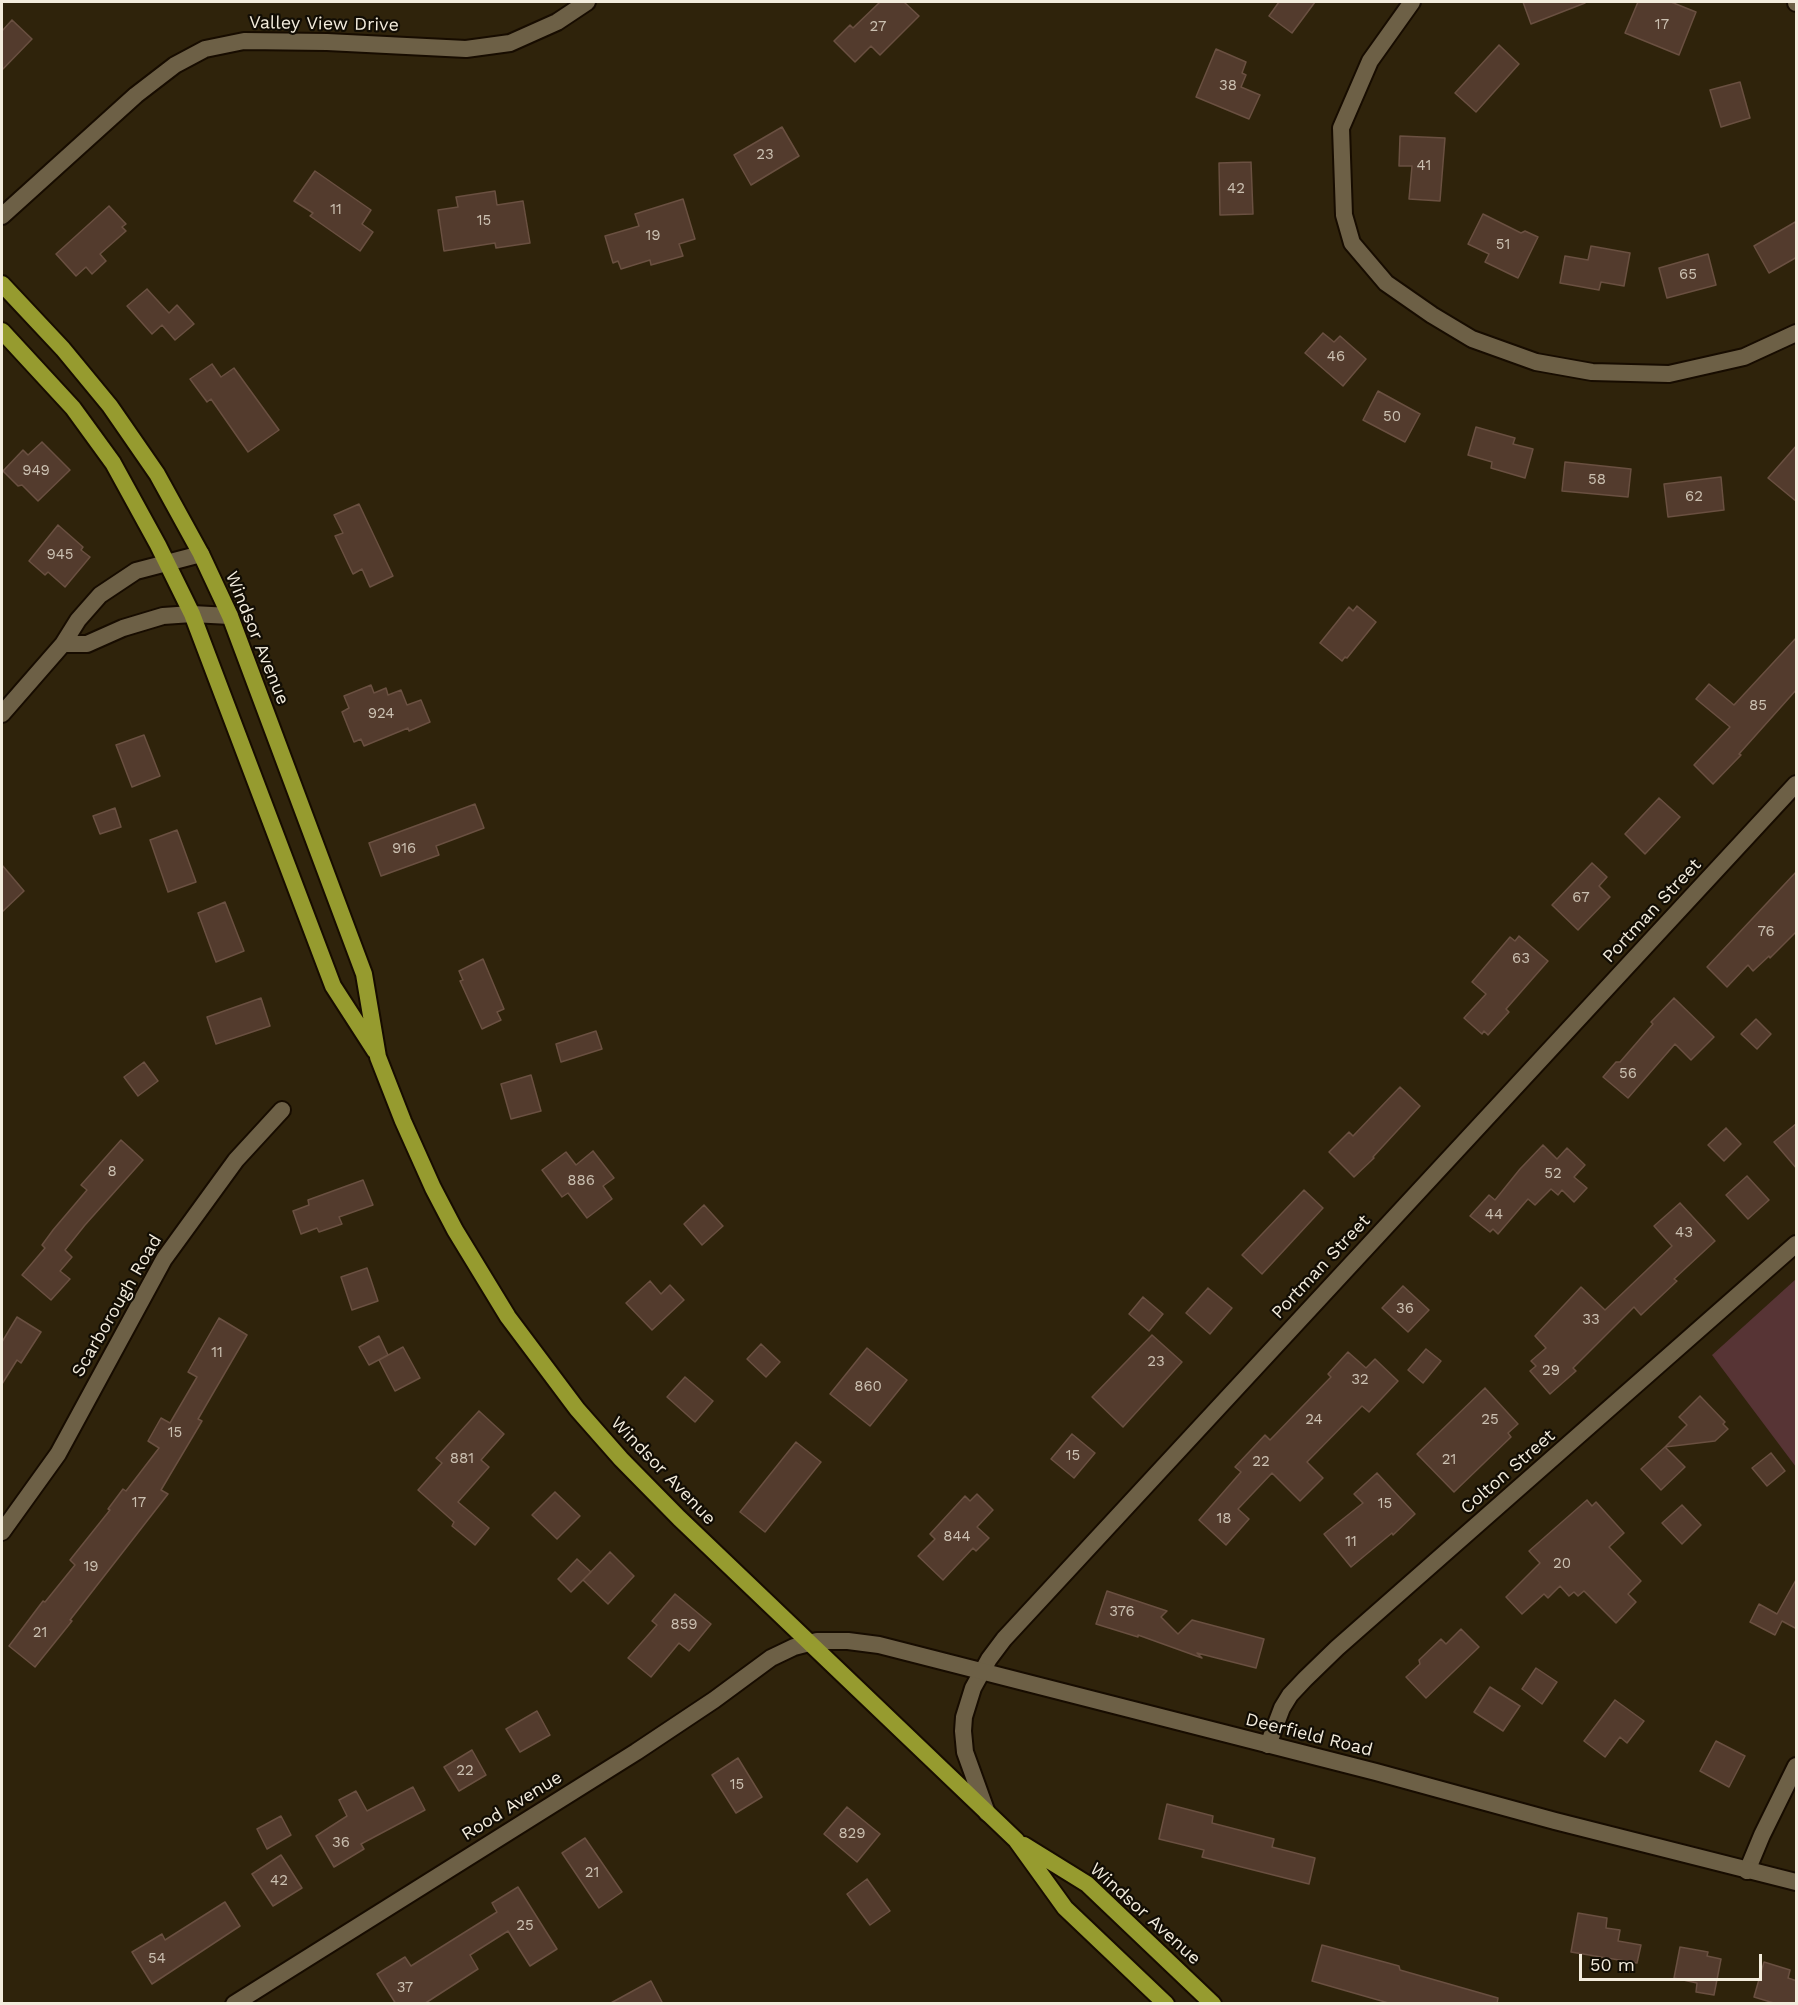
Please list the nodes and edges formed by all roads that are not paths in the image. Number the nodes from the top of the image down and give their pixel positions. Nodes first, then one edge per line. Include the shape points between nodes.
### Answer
1 (587, 2) edge
2 (1412, 2) edge
3 (2, 216) edge
4 (2, 284) edge
5 (2, 331) edge
6 (1797, 333) edge
7 (201, 554) junction
8 (167, 563) junction
9 (192, 615) junction
10 (230, 616) junction
11 (63, 644) junction
12 (2, 714) edge
13 (1797, 784) edge
14 (378, 1057) junction
15 (282, 1110) dead end
16 (1797, 1244) edge
17 (2, 1532) edge
18 (810, 1643) junction
19 (981, 1671) junction
20 (1268, 1745) junction
21 (1797, 1766) edge
22 (987, 1814) junction
23 (1016, 1840) junction
24 (1747, 1871) junction
25 (1797, 1882) edge
26 (234, 2004) edge
27 (1166, 2004) edge
28 (1213, 2004) edge

1 - 3 street, Valley View Drive via 557,22 510,43 466,49 244,41 205,49 136,94
2 - 6 street via 1370,61 1341,128 1344,215 1352,243 1386,283 1472,339 1536,362 1592,372 1669,374 1744,357
4 - 7 main road, Windsor Avenue via 110,406 157,474
5 - 8 main road, Windsor Avenue via 73,408 107,454
7 - 8 street
7 - 10 main road, Windsor Avenue
8 - 9 main road, Windsor Avenue
8 - 11 street via 136,571 100,595
9 - 10 street
9 - 11 street via 163,616 87,644
9 - 14 main road, Windsor Avenue via 333,986
10 - 14 main road, Windsor Avenue via 364,974
11 - 12 street
13 - 19 street, Portman Street via 1017,1624
14 - 18 main road, Windsor Avenue via 415,1150 455,1230 545,1367 621,1459
15 - 17 street, Scarborough Road via 236,1160 164,1258 58,1455
16 - 20 street, Colton Street via 1337,1648 1290,1695
18 - 19 street, Deerfield Road via 866,1643
18 - 22 main road, Windsor Avenue
18 - 26 street, Rood Avenue via 771,1658 636,1752
19 - 20 street, Deerfield Road
19 - 22 street, Portman Street via 969,1698 963,1731 965,1752
20 - 24 street, Deerfield Road
21 - 24 street
22 - 23 main road, Windsor Avenue
23 - 27 main road, Windsor Avenue via 1065,1908
23 - 28 main road, Windsor Avenue via 1087,1884
24 - 25 street, Deerfield Road

